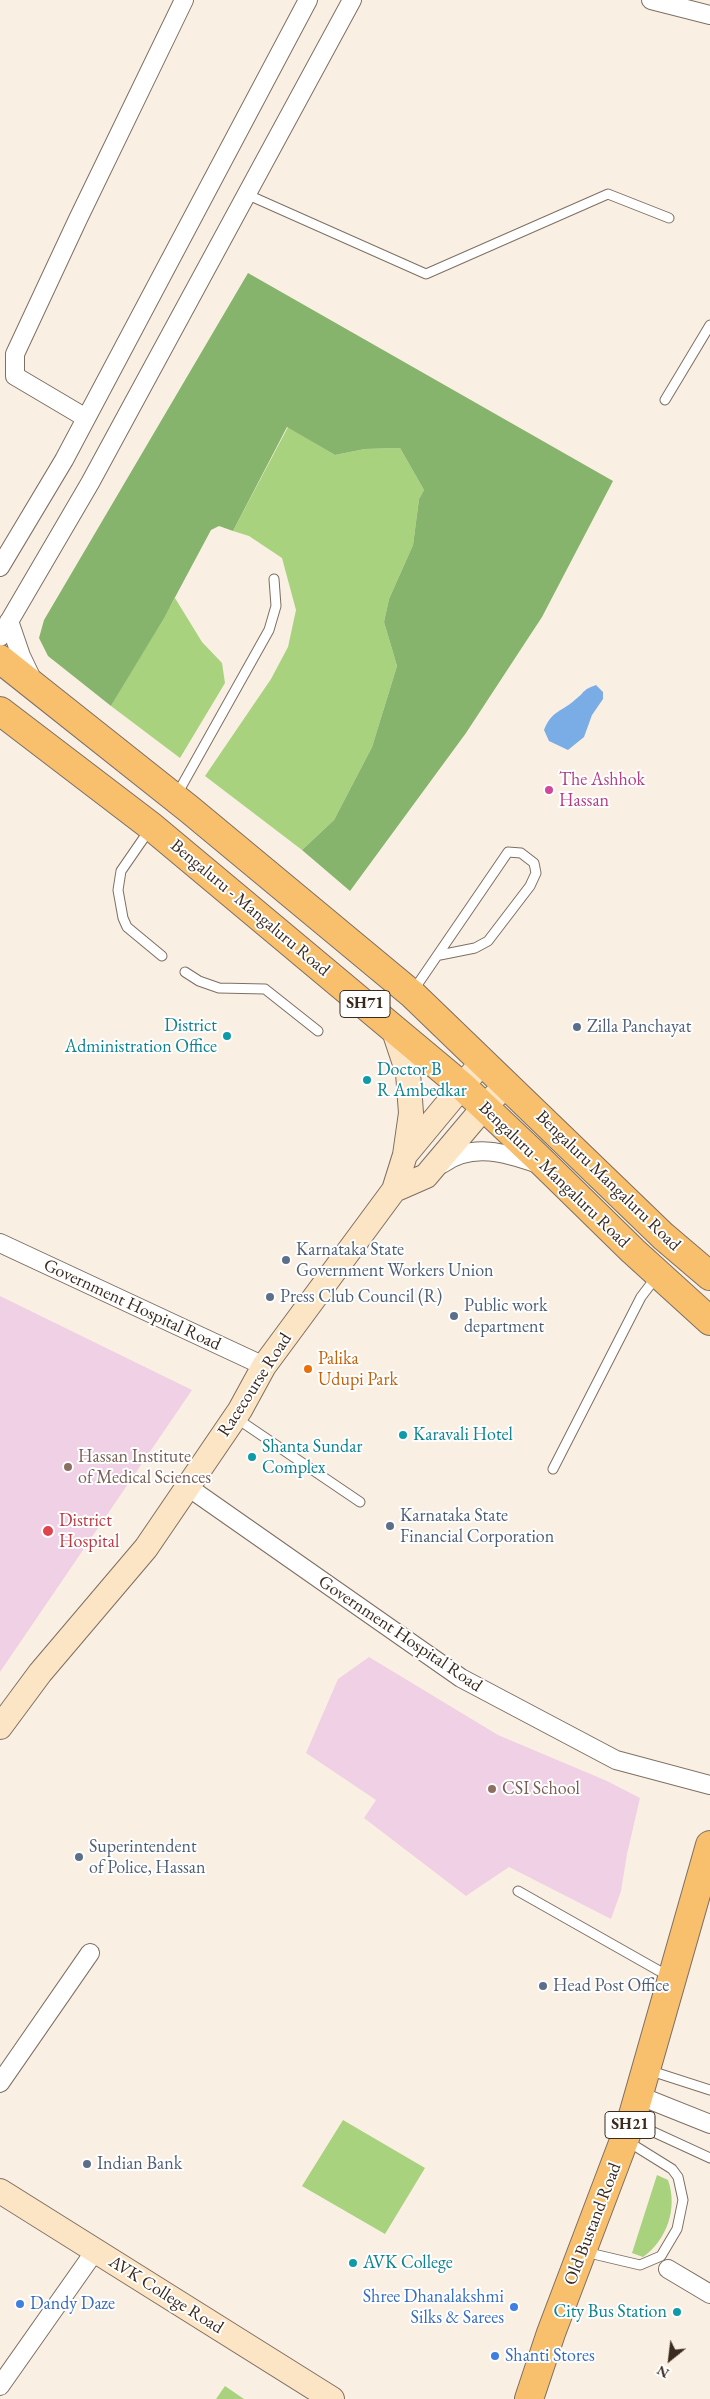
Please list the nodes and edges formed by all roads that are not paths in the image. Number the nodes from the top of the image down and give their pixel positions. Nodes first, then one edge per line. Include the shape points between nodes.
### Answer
1 (184, 0) edge
2 (308, 0) edge
3 (352, 0) edge
4 (651, 0) edge
5 (710, 15) edge
6 (246, 194) junction
7 (669, 218) dead end
8 (710, 325) edge
9 (665, 400) dead end
10 (86, 418) junction
11 (0, 567) edge
12 (274, 579) dead end
13 (9, 621) junction
14 (0, 637) edge
15 (0, 659) edge
16 (38, 690) junction
17 (0, 711) edge
18 (182, 803) junction
19 (158, 833) junction
20 (440, 955) junction
21 (162, 956) dead end
22 (185, 972) dead end
23 (412, 994) junction
24 (393, 1028) junction
25 (318, 1031) dead end
26 (483, 1061) junction
27 (507, 1084) junction
28 (462, 1086) junction
29 (485, 1106) junction
30 (405, 1155) junction
31 (549, 1168) junction
32 (426, 1176) junction
33 (394, 1190) junction
34 (0, 1243) edge
35 (658, 1274) junction
36 (710, 1276) edge
37 (710, 1321) edge
38 (264, 1366) junction
39 (235, 1418) junction
40 (553, 1469) dead end
41 (188, 1487) junction
42 (360, 1502) dead end
43 (0, 1727) edge
44 (710, 1785) edge
45 (710, 1845) edge
46 (518, 1891) dead end
47 (90, 1953) dead end
48 (672, 1979) junction
49 (647, 2070) junction
50 (0, 2083) edge
51 (710, 2090) edge
52 (632, 2119) junction
53 (710, 2124) edge
54 (710, 2158) edge
55 (0, 2191) edge
56 (95, 2251) junction
57 (583, 2251) junction
58 (668, 2269) dead end
59 (710, 2294) edge
60 (0, 2386) edge
61 (332, 2399) edge
62 (529, 2399) edge

1 - 10 street via 15,354 15,376
2 - 10 street
3 - 6 street
4 - 5 street
6 - 7 lane via 426,274 608,194
6 - 13 street via 90,483
8 - 9 lane
10 - 11 street
12 - 18 lane via 276,606 269,630
13 - 14 street
13 - 16 street
15 - 16 main road, Bengaluru - Mangaluru Road / SH71
16 - 18 main road, Bengaluru - Mangaluru Road / SH71
17 - 19 main road, Bengaluru - Mangaluru Road / SH71
18 - 19 main road
18 - 23 main road, Bengaluru - Mangaluru Road / SH71
19 - 21 lane via 121,871 118,890 127,928
19 - 24 main road, Bengaluru - Mangaluru Road / SH71
20 - 20 lane via 508,852 521,853 534,863 536,873 530,886 488,941 475,948
20 - 23 lane
22 - 25 lane via 212,987 265,989
23 - 26 main road, Bengaluru - Mangaluru Road / SH71
24 - 28 main road, Bengaluru - Mangaluru Road / SH71
24 - 30 street via 408,1073 411,1113
26 - 27 main road, Bengaluru - Mangaluru Road / SH71
26 - 28 street
27 - 29 street, Racecourse Road
27 - 36 main road, Bengaluru Mangaluru Road / SH71 via 663,1236
28 - 29 main road, Bengaluru - Mangaluru Road / SH71
28 - 30 street
29 - 31 main road, Bengaluru - Mangaluru Road / SH71
29 - 32 street, Racecourse Road
30 - 33 street
31 - 32 street via 502,1152 462,1152
31 - 35 main road, Bengaluru - Mangaluru Road / SH71
32 - 33 street, Racecourse Road
33 - 38 street, Racecourse Road
34 - 38 street, Government Hospital Road
35 - 37 main road, Bengaluru - Mangaluru Road / SH71
35 - 40 lane via 641,1297
38 - 39 street, Racecourse Road
39 - 41 street, Racecourse Road
39 - 42 lane
41 - 43 street, Racecourse Road via 146,1548 40,1673
41 - 44 street, Government Hospital Road via 461,1678 616,1760
45 - 48 main road, Old Bustand Road / SH21
46 - 48 lane
47 - 50 street
48 - 49 main road, Old Bustand Road / SH21
49 - 51 lane
49 - 52 main road, Old Bustand Road / SH21
52 - 53 street
52 - 54 lane
52 - 57 main road, Old Bustand Road / SH21
52 - 57 lane via 678,2177 683,2200 677,2229 661,2256 640,2265
55 - 56 street, AVK College Road
56 - 60 street
56 - 61 street, AVK College Road
57 - 62 main road, Old Bustand Road / SH21
58 - 59 street

